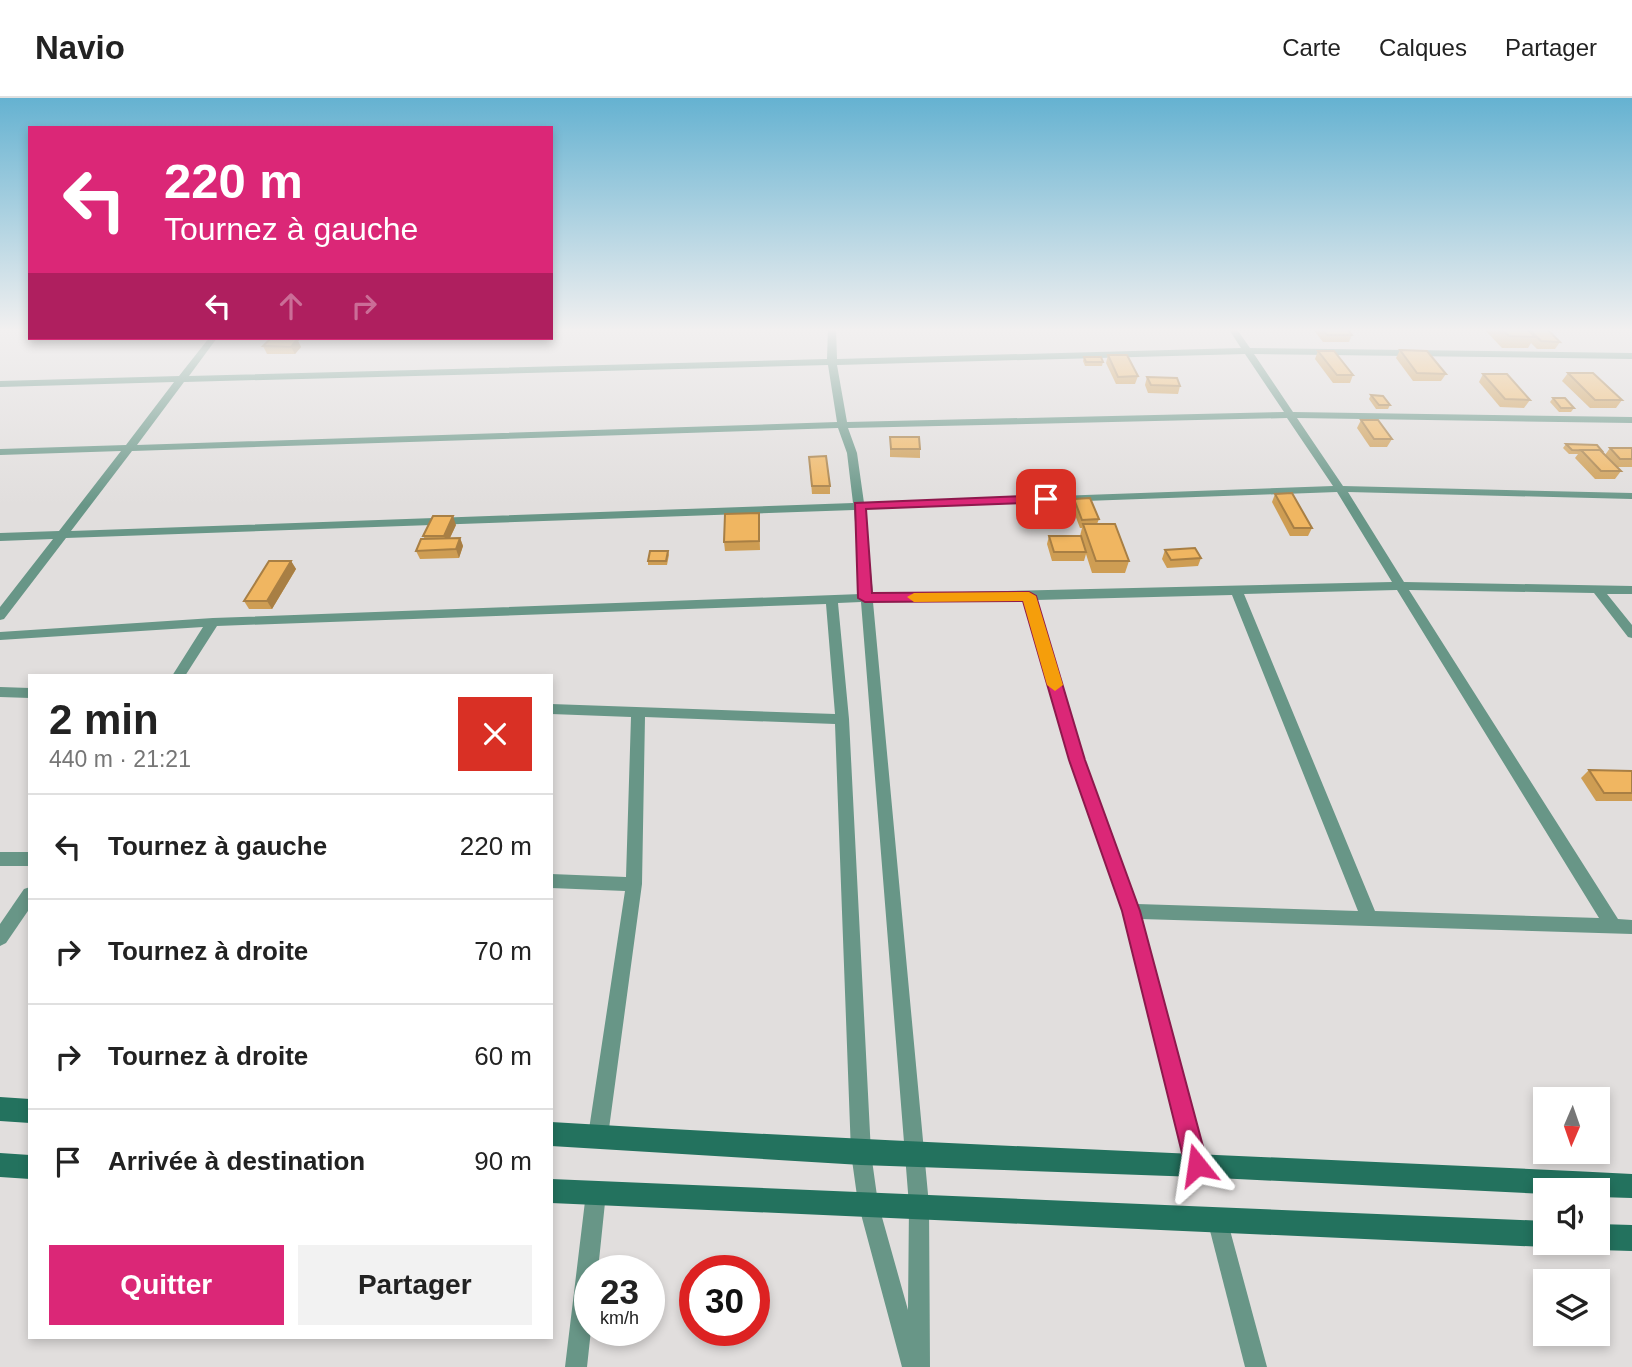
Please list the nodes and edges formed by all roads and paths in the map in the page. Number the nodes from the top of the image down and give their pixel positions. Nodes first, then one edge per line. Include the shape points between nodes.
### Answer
1 (175, 387) edge
2 (836, 387) edge
3 (1273, 387) edge
4 (1292, 415) junction
5 (1632, 420) edge
6 (842, 425) junction
7 (128, 449) junction
8 (0, 452) edge
9 (1340, 489) junction
10 (1632, 496) edge
11 (859, 505) junction
12 (62, 535) junction
13 (0, 537) edge
14 (1399, 586) junction
15 (1598, 589) junction
16 (1236, 590) junction
17 (1632, 590) edge
18 (1029, 596) junction
19 (865, 598) junction
20 (832, 601) junction
21 (0, 616) edge
22 (214, 622) junction
23 (1632, 634) edge
24 (0, 636) edge
25 (179, 674) edge
26 (0, 692) edge
27 (28, 692) edge
28 (553, 709) edge
29 (638, 712) junction
30 (842, 719) junction
31 (0, 859) edge
32 (28, 859) edge
33 (553, 881) edge
34 (634, 884) junction
35 (28, 897) edge
36 (1131, 911) junction
37 (1369, 917) junction
38 (1613, 926) junction
39 (1632, 927) edge
40 (0, 938) edge
41 (0, 1109) edge
42 (28, 1111) edge
43 (553, 1134) edge
44 (598, 1136) junction
45 (860, 1153) junction
46 (913, 1155) junction
47 (0, 1165) edge
48 (1197, 1165) junction
49 (28, 1167) edge
50 (1632, 1186) edge
51 (553, 1191) edge
52 (596, 1193) junction
53 (868, 1203) junction
54 (919, 1205) junction
55 (1217, 1219) junction
56 (1533, 1233) edge
57 (1610, 1237) edge
58 (1632, 1238) edge
59 (576, 1367) edge
60 (913, 1367) edge
61 (919, 1367) edge
62 (1256, 1367) edge

1 - 7 street
2 - 6 street
3 - 4 street
4 - 5 street
4 - 6 street
4 - 9 street
6 - 7 street
6 - 11 street via 852,453
7 - 8 street
7 - 12 street
9 - 10 street
9 - 11 street
9 - 14 street
11 - 12 street
11 - 19 street
12 - 13 street
12 - 21 street
14 - 15 street
14 - 16 street
14 - 38 street
15 - 17 street
15 - 23 street
16 - 18 street
16 - 37 street
18 - 19 street
18 - 36 street via 1077,760
19 - 20 street
19 - 46 street
20 - 22 street
20 - 30 street
22 - 24 street
22 - 25 street
26 - 27 street
28 - 29 street
29 - 30 street
29 - 34 street
30 - 45 street
31 - 32 street
33 - 34 street
34 - 44 street
35 - 40 street
36 - 37 street
36 - 48 street
37 - 38 street
38 - 39 street
41 - 42 street
43 - 44 street
44 - 45 street
45 - 46 street
45 - 53 street
46 - 48 street
46 - 54 street
47 - 49 street
48 - 50 street
51 - 52 street
52 - 53 street
52 - 59 street
53 - 54 street
53 - 60 street
54 - 55 street
54 - 61 street
55 - 56 street
55 - 62 street
57 - 58 street

